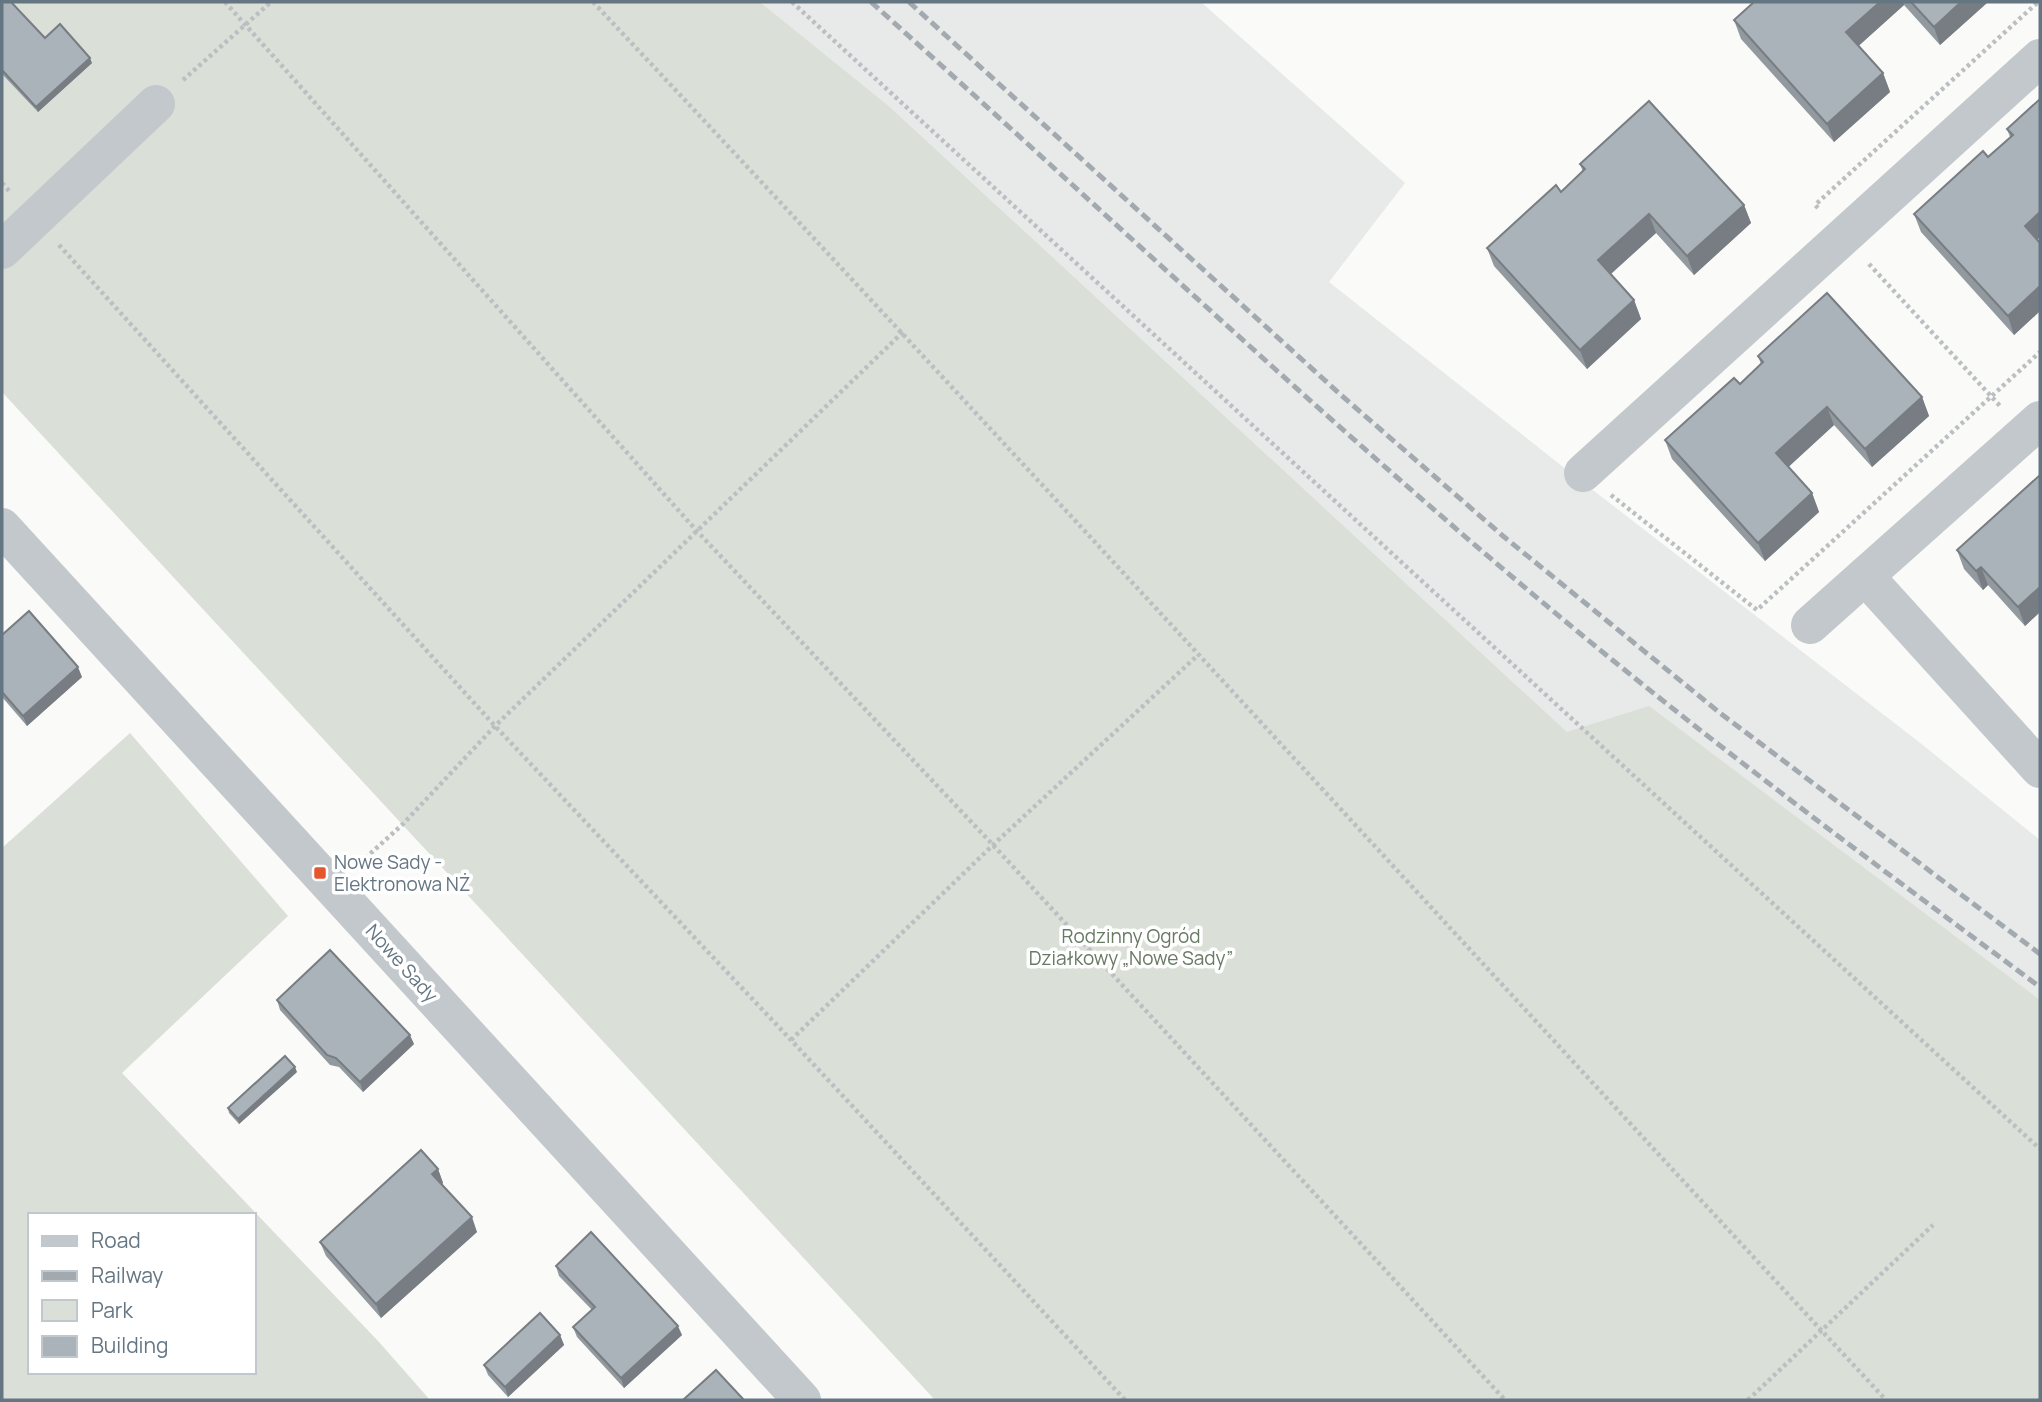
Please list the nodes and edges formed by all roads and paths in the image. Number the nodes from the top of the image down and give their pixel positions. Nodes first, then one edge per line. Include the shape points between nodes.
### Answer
1 (225, 2) edge
2 (271, 2) edge
3 (593, 2) edge
4 (792, 2) edge
5 (246, 25) junction
6 (2040, 58) edge
7 (156, 104) joint
8 (2, 183) edge
9 (36, 219) junction
10 (2, 250) edge
11 (904, 332) junction
12 (2040, 352) edge
13 (2040, 420) edge
14 (1583, 473) joint
15 (696, 530) junction
16 (7, 545) edge
17 (1865, 576) junction
18 (1810, 625) dead end
19 (1198, 655) junction
20 (495, 726) junction
21 (2040, 769) edge
22 (993, 845) junction
23 (333, 888) junction
24 (791, 1040) junction
25 (2040, 1149) edge
26 (1933, 1225) dead end
27 (1821, 1330) junction
28 (802, 1400) edge
29 (1125, 1400) edge
30 (1505, 1400) edge
31 (1748, 1400) edge
32 (1886, 1400) edge

1 - 5 path
2 - 5 path
3 - 11 path
4 - 25 path
5 - 7 path
5 - 15 path
6 - 14 street
7 - 9 street
8 - 9 path
9 - 10 street
9 - 20 path
11 - 15 path
11 - 19 path
12 - 14 path via 1757,610
13 - 17 street
15 - 20 path
15 - 22 path
16 - 23 street, Nowe Sady
17 - 18 street
17 - 21 street
19 - 22 path
19 - 27 path
20 - 23 path via 403,824
20 - 24 path
22 - 24 path
22 - 30 path
23 - 28 street, Nowe Sady
24 - 29 path
26 - 27 path
27 - 31 path
27 - 32 path

